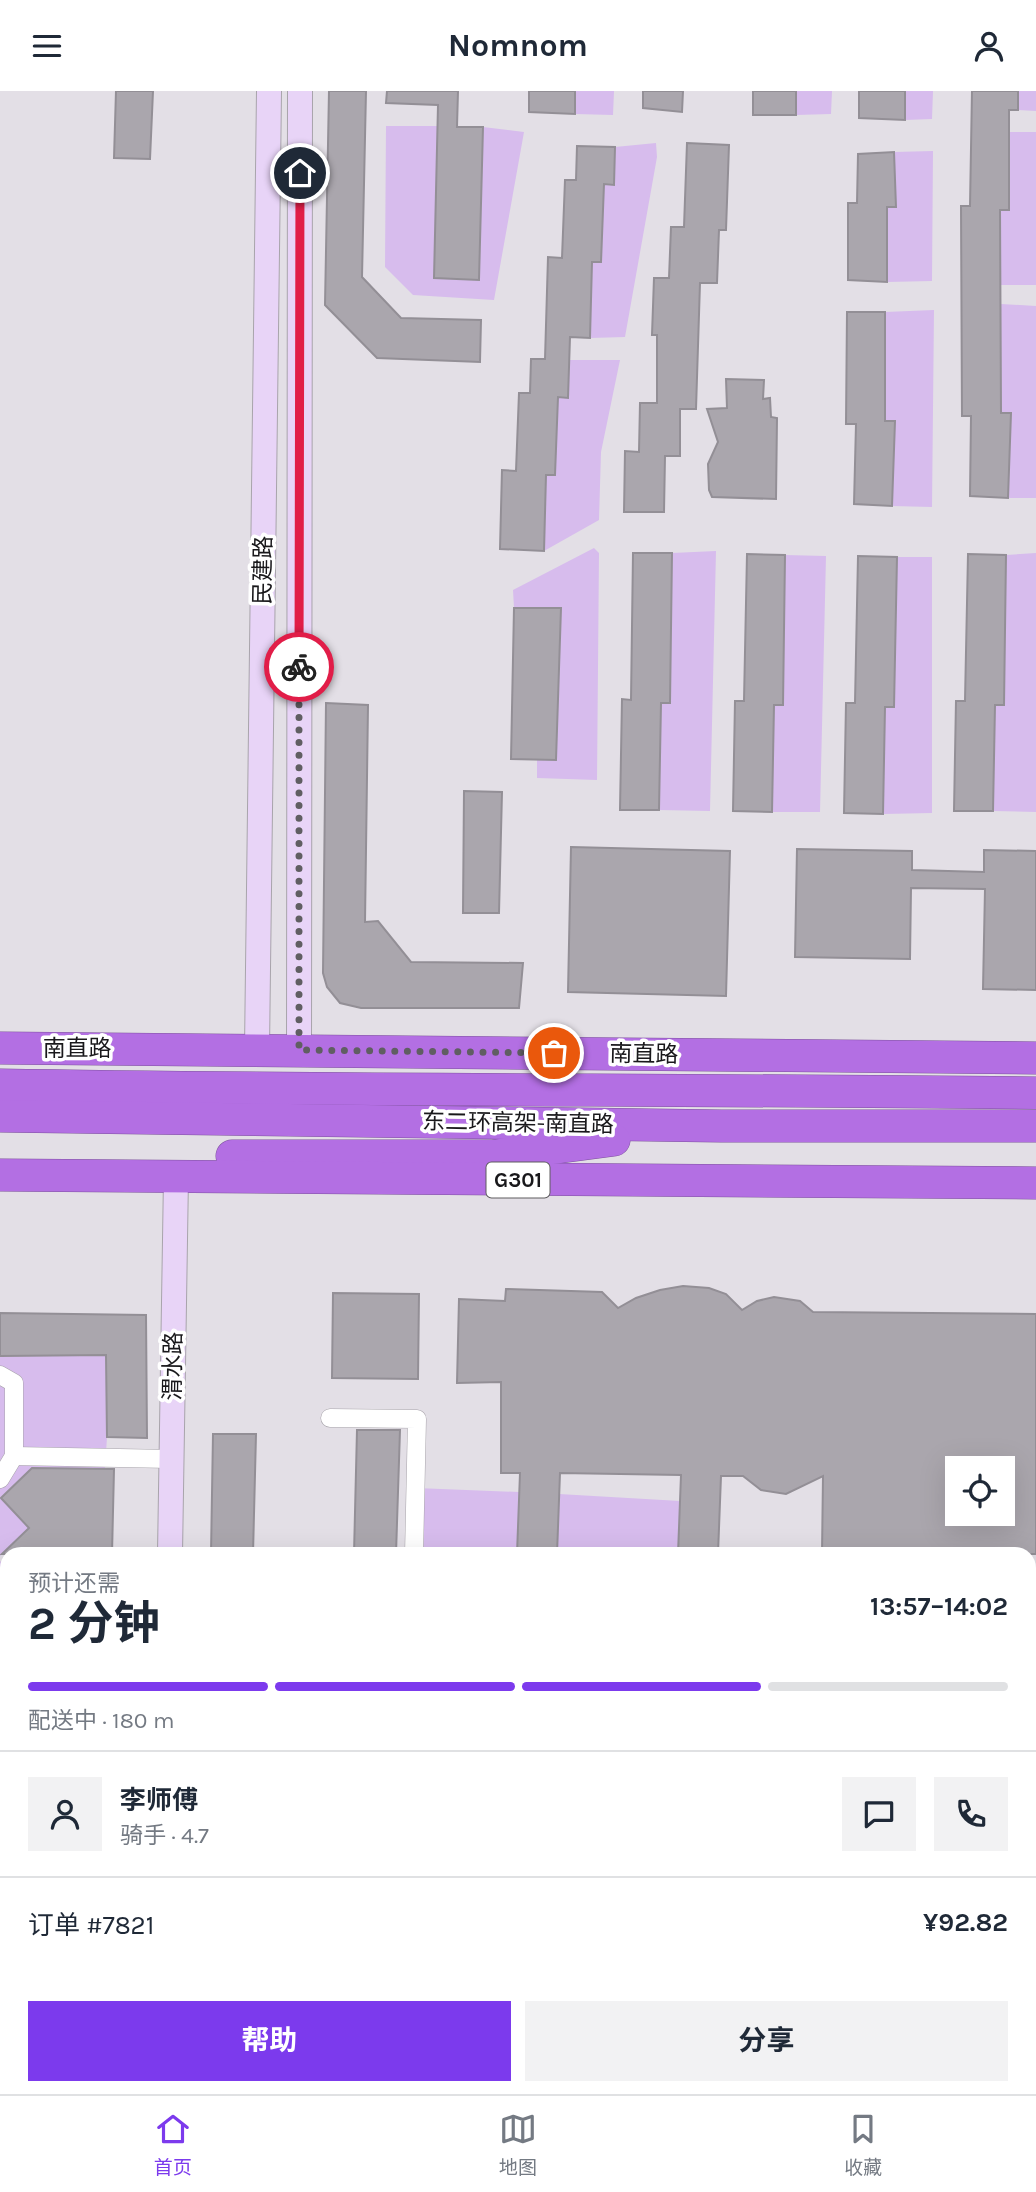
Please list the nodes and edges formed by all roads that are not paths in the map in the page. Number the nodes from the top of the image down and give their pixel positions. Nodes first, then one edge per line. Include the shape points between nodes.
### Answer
1 (269, 91) edge
2 (300, 91) edge
3 (0, 1048) edge
4 (257, 1049) junction
5 (299, 1050) junction
6 (1036, 1058) edge
7 (0, 1066) edge
8 (0, 1085) edge
9 (714, 1089) junction
10 (1036, 1093) edge
11 (0, 1116) edge
12 (721, 1126) junction
13 (1036, 1126) edge
14 (0, 1156) edge
15 (0, 1175) edge
16 (176, 1177) junction
17 (1036, 1183) edge
18 (0, 1375) edge
19 (330, 1418) dead end
20 (14, 1456) junction
21 (171, 1459) junction
22 (0, 1479) edge
23 (170, 1547) edge
24 (414, 1547) edge
25 (0, 1878) edge
26 (0, 1887) edge

1 - 4 street, 民建路
2 - 5 street, 民建路
3 - 4 highway, 南直路
4 - 5 highway, 南直路
5 - 6 highway, 南直路
7 - 9 highway via 480,1070
8 - 9 highway, 东二环高架-南直路
9 - 10 highway, 东二环高架-南直路
11 - 12 highway, 东二环高架-南直路
12 - 13 highway, 东二环高架-南直路
12 - 14 highway via 492,1156
15 - 16 highway, G301
16 - 17 highway, G301
16 - 21 street, 渭水路
18 - 20 street via 14,1383
19 - 24 street via 417,1419
20 - 21 street
20 - 22 street
21 - 23 street, 渭水路
25 - 26 street

